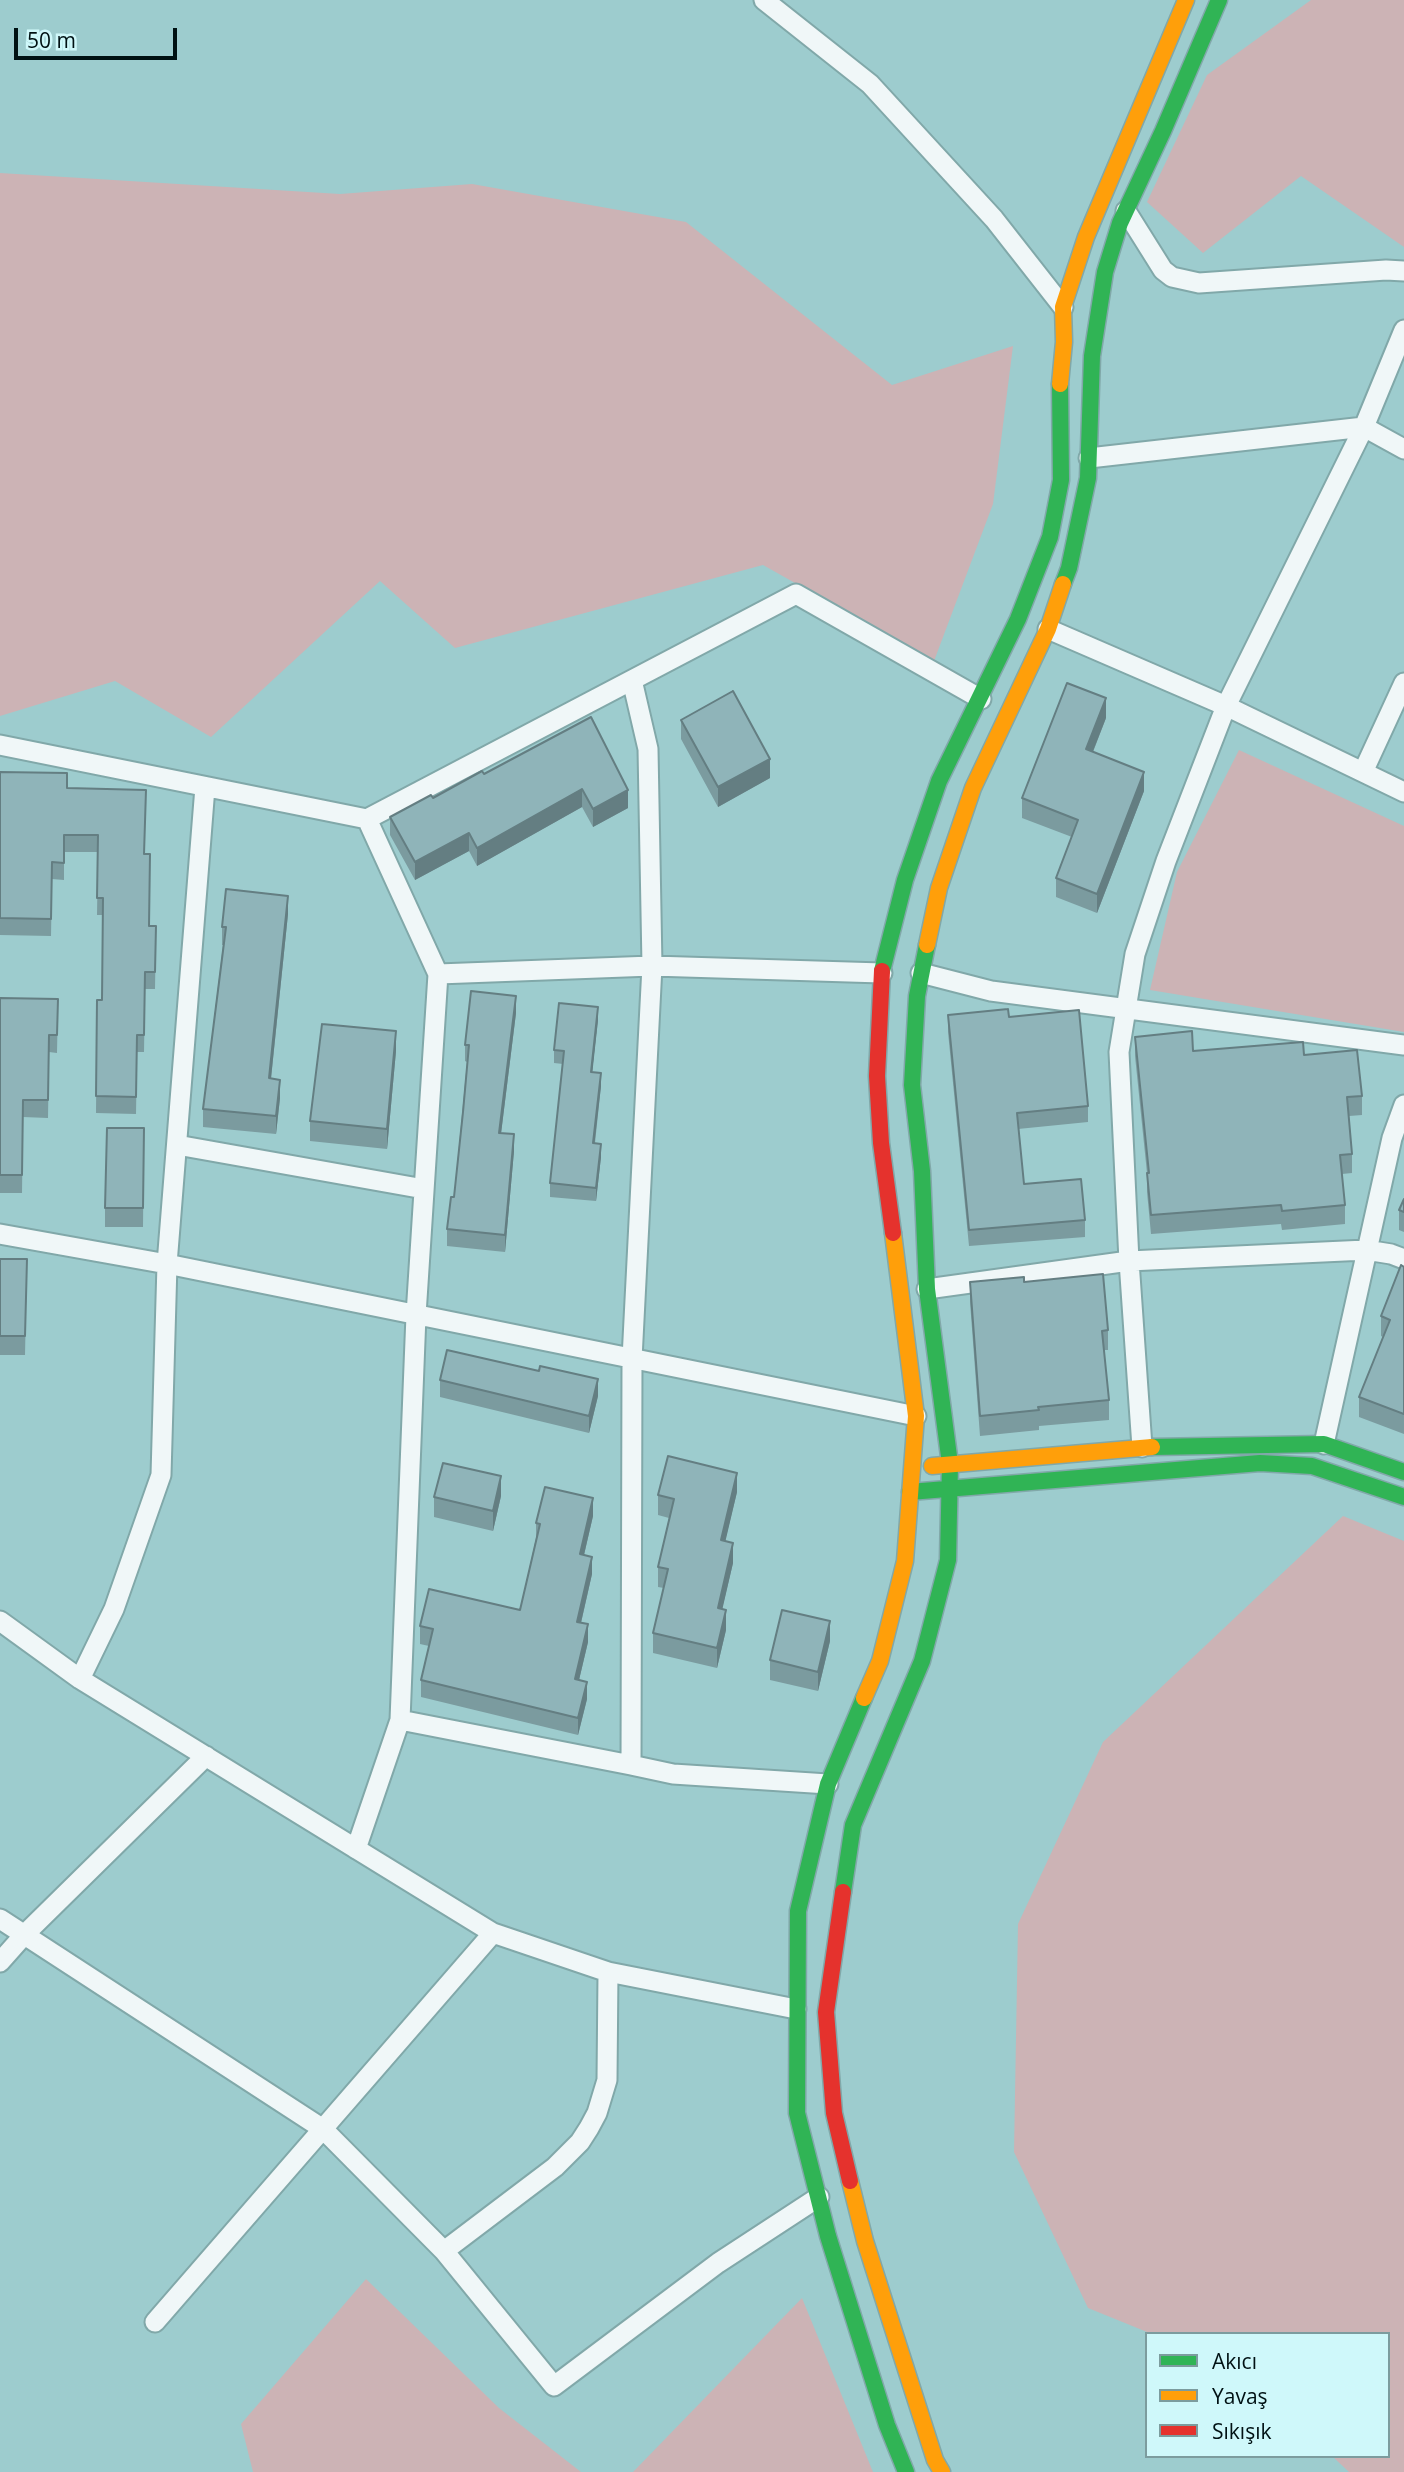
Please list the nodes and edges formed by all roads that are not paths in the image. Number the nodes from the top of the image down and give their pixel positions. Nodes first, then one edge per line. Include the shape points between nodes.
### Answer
1 (764, 0) edge
2 (1186, 0) edge
3 (1219, 0) edge
4 (1126, 211) junction
5 (1404, 271) edge
6 (1063, 307) junction
7 (1404, 330) edge
8 (1364, 427) junction
9 (1404, 449) edge
10 (1089, 458) junction
11 (1048, 629) junction
12 (632, 680) junction
13 (1404, 683) edge
14 (981, 699) junction
15 (1226, 706) junction
16 (0, 746) edge
17 (1363, 772) junction
18 (205, 787) junction
19 (1404, 792) edge
20 (367, 819) junction
21 (652, 966) junction
22 (882, 973) junction
23 (921, 973) junction
24 (439, 974) junction
25 (1126, 1008) junction
26 (1404, 1045) edge
27 (1404, 1105) edge
28 (177, 1145) junction
29 (424, 1189) junction
30 (0, 1234) edge
31 (1366, 1250) junction
32 (1404, 1259) edge
33 (1129, 1261) junction
34 (167, 1264) junction
35 (927, 1289) junction
36 (416, 1315) junction
37 (632, 1359) junction
38 (916, 1416) junction
39 (1324, 1444) junction
40 (1142, 1447) junction
41 (950, 1464) junction
42 (912, 1467) junction
43 (1404, 1472) edge
44 (950, 1490) junction
45 (910, 1492) junction
46 (1404, 1497) edge
47 (0, 1621) edge
48 (80, 1679) junction
49 (400, 1720) junction
50 (206, 1756) junction
51 (631, 1765) junction
52 (828, 1784) junction
53 (356, 1849) junction
54 (0, 1919) edge
55 (492, 1933) junction
56 (24, 1935) junction
57 (0, 1962) edge
58 (608, 1972) junction
59 (796, 2009) junction
60 (323, 2129) junction
61 (819, 2197) junction
62 (444, 2251) junction
63 (155, 2322) dead end
64 (906, 2472) edge
65 (942, 2472) edge

1 - 6 street via 870,85 994,219
2 - 6 street via 1086,237
3 - 4 street
4 - 5 street via 1163,270 1185,280 1199,283
4 - 10 street via 1105,272 1094,344
6 - 14 street via 1061,480 1050,537
7 - 8 street
8 - 9 street
8 - 10 street
8 - 15 street
10 - 11 street via 1069,568
11 - 15 street
11 - 23 street via 973,788 939,888
12 - 14 street via 796,594
12 - 20 street
12 - 21 street via 648,749
13 - 17 street
14 - 22 street via 939,781 905,880
15 - 17 street
15 - 25 street via 1150,907 1135,954
16 - 18 street
17 - 19 street
18 - 20 street
18 - 28 street
20 - 24 street
21 - 22 street
21 - 24 street
21 - 37 street
22 - 38 street via 877,1076 881,1143
23 - 25 street via 991,991
23 - 35 street via 912,1085 922,1171
24 - 29 street
25 - 26 street
25 - 33 street via 1119,1052
27 - 31 street
28 - 29 street
28 - 34 street
29 - 36 street
30 - 34 street
31 - 32 street
31 - 33 street
31 - 39 street
33 - 35 street
33 - 40 street
34 - 36 street
34 - 48 street via 161,1475 114,1609
35 - 41 street
36 - 37 street
36 - 49 street
37 - 38 street
37 - 51 street
38 - 42 street
39 - 40 street
39 - 43 street
40 - 41 street
41 - 42 street
41 - 44 street
42 - 45 street
44 - 45 street
44 - 46 street via 1260,1463 1312,1466
44 - 65 street via 948,1560 922,1661 853,1825 826,2012 834,2113 865,2241
45 - 52 street via 905,1561 880,1661
47 - 48 street
48 - 50 street
49 - 51 street
49 - 53 street
50 - 53 street
50 - 56 street
51 - 52 street via 673,1774
52 - 59 street via 798,1911
53 - 55 street
54 - 56 street
55 - 58 street
55 - 60 street
56 - 57 street
56 - 60 street
58 - 59 street
58 - 62 street via 607,2080 589,2128 555,2167
59 - 61 street via 797,2113
60 - 62 street
60 - 63 street
61 - 62 street via 718,2263 554,2386
61 - 64 street via 887,2425

